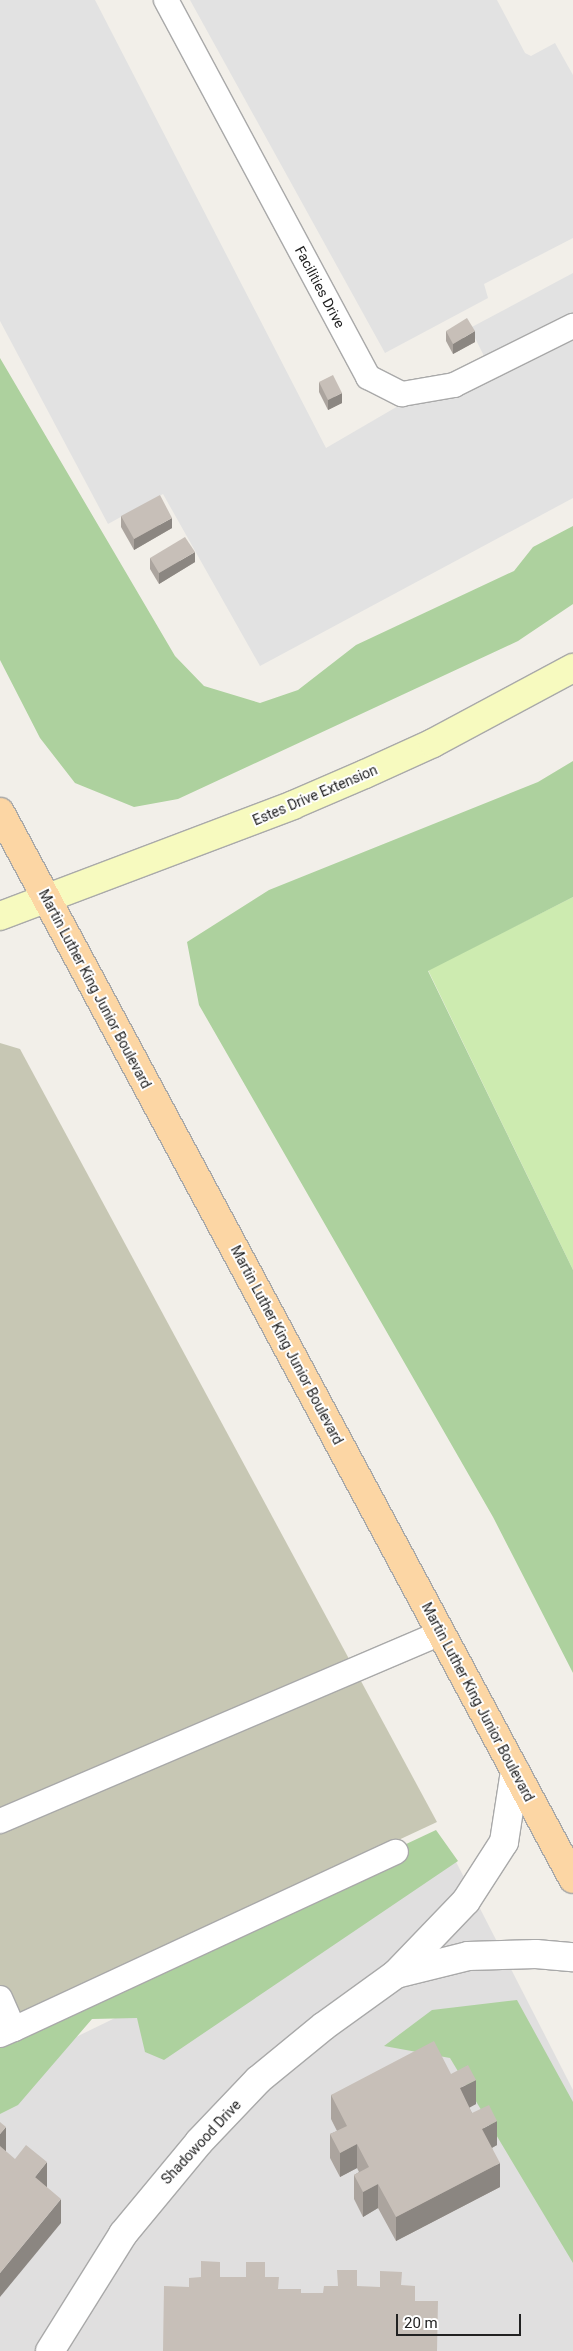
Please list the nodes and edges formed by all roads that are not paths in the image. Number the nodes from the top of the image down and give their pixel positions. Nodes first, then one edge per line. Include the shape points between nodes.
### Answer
1 (166, 0) edge
2 (573, 326) edge
3 (573, 668) edge
4 (0, 812) edge
5 (47, 899) junction
6 (0, 916) edge
7 (441, 1633) junction
8 (515, 1771) junction
9 (0, 1821) edge
10 (396, 1852) dead end
11 (573, 1879) edge
12 (573, 1957) edge
13 (396, 1974) junction
14 (0, 1998) edge
15 (7, 2032) edge
16 (50, 2351) edge

1 - 2 lane, Facilities Drive via 368,377 402,394 454,385
3 - 5 main road, Estes Drive Extension via 433,743 365,774
4 - 5 main road, Martin Luther King Junior Boulevard
5 - 6 main road, Estes Drive Extension
5 - 7 main road, Martin Luther King Junior Boulevard
7 - 8 main road, Martin Luther King Junior Boulevard
7 - 9 lane
8 - 11 main road, Martin Luther King Junior Boulevard
8 - 13 street, Shadowood Drive via 504,1842 466,1901
10 - 15 lane
12 - 13 street, Shadowood Drive via 536,1954 468,1956
13 - 16 street, Shadowood Drive via 324,2026 258,2080 199,2142 123,2234
14 - 15 lane

